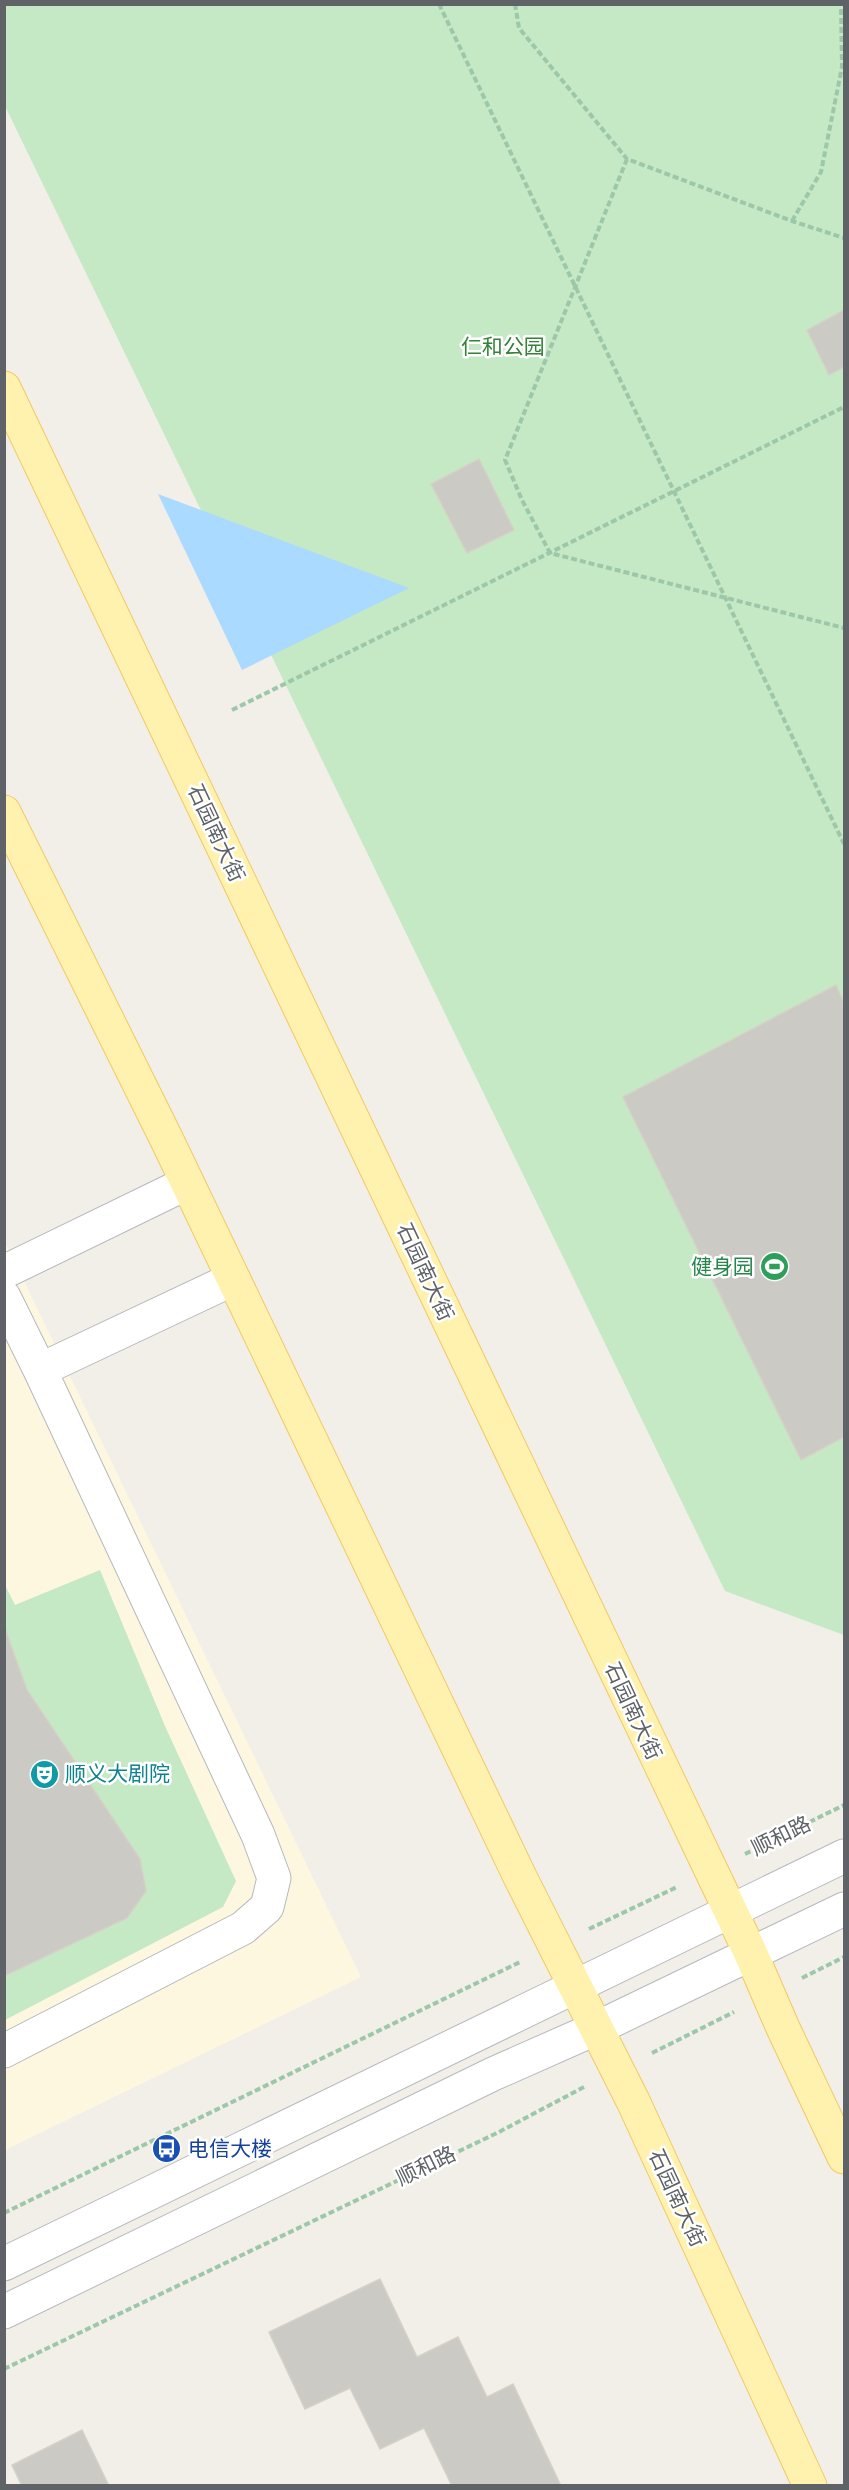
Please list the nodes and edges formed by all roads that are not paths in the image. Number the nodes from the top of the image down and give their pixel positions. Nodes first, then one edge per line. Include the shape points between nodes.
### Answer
1 (4, 388) edge
2 (4, 812) edge
3 (186, 1183) junction
4 (4, 1272) edge
5 (233, 1279) junction
6 (4, 1297) edge
7 (40, 1370) junction
8 (844, 1856) edge
9 (844, 1909) edge
10 (729, 1911) junction
11 (751, 1954) junction
12 (575, 1987) junction
13 (597, 2028) junction
14 (4, 2051) edge
15 (844, 2157) edge
16 (4, 2264) edge
17 (4, 2312) edge
18 (810, 2486) edge

1 - 10 main road, 石园南大街
2 - 3 main road, 石园南大街
3 - 4 main road
3 - 5 main road, 石园南大街
5 - 7 main road
5 - 12 main road, 石园南大街
6 - 7 main road
7 - 14 main road via 258,1835 274,1878 267,1907 243,1928
8 - 10 main road
9 - 11 main road
10 - 11 main road, 石园南大街
10 - 12 main road
11 - 13 main road
11 - 15 main road, 石园南大街
12 - 13 main road, 石园南大街
12 - 16 main road
13 - 17 main road via 493,2074
13 - 18 main road, 石园南大街

